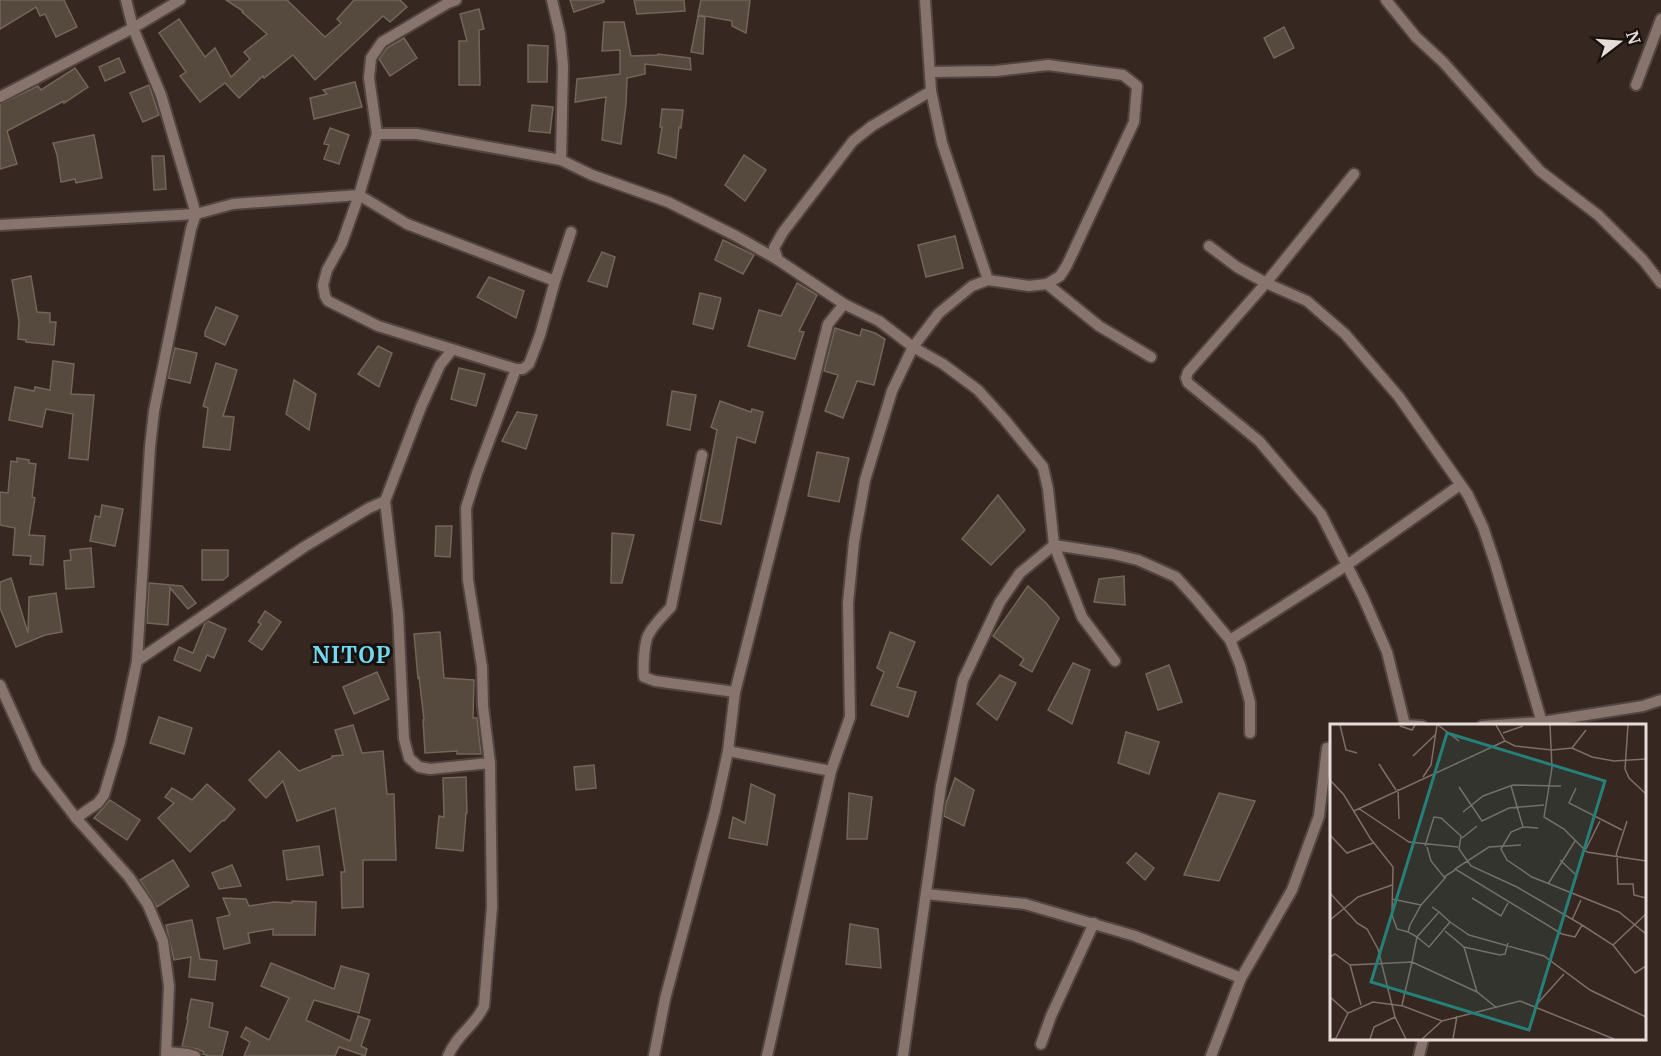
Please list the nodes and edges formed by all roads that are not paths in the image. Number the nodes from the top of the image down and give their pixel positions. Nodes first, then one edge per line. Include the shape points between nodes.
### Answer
1 (126, 0) edge
2 (180, 0) edge
3 (456, 0) edge
4 (552, 0) edge
5 (925, 0) edge
6 (1386, 0) edge
7 (1661, 19) edge
8 (133, 28) junction
9 (930, 72) junction
10 (1636, 85) dead end
11 (931, 91) junction
12 (0, 97) edge
13 (377, 134) junction
14 (561, 160) junction
15 (1353, 174) dead end
16 (359, 195) junction
17 (196, 214) junction
18 (0, 225) edge
19 (571, 232) dead end
20 (1209, 246) dead end
21 (778, 261) junction
22 (987, 280) junction
23 (555, 281) junction
24 (1266, 283) junction
25 (1661, 283) edge
26 (1047, 284) junction
27 (844, 304) junction
28 (914, 346) junction
29 (452, 350) junction
30 (1151, 357) dead end
31 (516, 369) junction
32 (702, 455) dead end
33 (1460, 485) junction
34 (385, 501) junction
35 (1054, 545) junction
36 (1347, 565) junction
37 (1230, 640) junction
38 (1114, 661) dead end
39 (137, 662) junction
40 (0, 685) edge
41 (735, 692) junction
42 (1661, 700) edge
43 (1404, 724) edge
44 (1542, 724) edge
45 (1250, 733) dead end
46 (1330, 748) edge
47 (728, 751) junction
48 (490, 763) junction
49 (831, 771) junction
50 (76, 818) junction
51 (926, 894) junction
52 (1094, 923) junction
53 (1241, 978) junction
54 (1423, 1041) edge
55 (1041, 1044) dead end
56 (166, 1054) edge
57 (195, 1056) edge
58 (448, 1056) edge
59 (654, 1056) edge
60 (767, 1056) edge
61 (903, 1056) edge
62 (1211, 1056) edge
63 (1419, 1056) edge

1 - 8 street
2 - 8 street
3 - 13 street via 382,42 371,58 369,78
4 - 14 street via 563,66
5 - 9 street
6 - 25 street via 1540,171 1598,215
7 - 10 street
8 - 12 street
8 - 17 street via 161,95
9 - 11 street
9 - 26 street via 1048,65 1123,75 1137,86 1134,122 1067,265 1060,276
11 - 21 street via 852,141 783,232 774,248
11 - 22 street via 942,142
13 - 14 street via 417,134
13 - 16 street
14 - 21 street via 668,202
15 - 24 street
16 - 17 street via 233,204
16 - 23 street via 407,224
16 - 29 street via 342,243 327,270 323,285 328,301 378,326
17 - 18 street
17 - 39 street via 154,411
19 - 23 street
20 - 24 street
21 - 27 street
22 - 26 street via 1029,286
22 - 28 street via 972,286 939,313
23 - 31 street via 529,364
24 - 33 street via 1307,301 1345,334 1400,398
24 - 36 street via 1186,378 1259,441 1321,514
26 - 30 street via 1099,326
27 - 28 street via 879,321
27 - 41 street via 828,324
28 - 35 street via 978,390 1043,467
28 - 49 street via 892,391 865,480 848,603 850,717
29 - 31 street
29 - 34 street via 440,365 421,407
31 - 48 street via 466,508 468,580 483,667
32 - 41 street via 671,607 648,638 644,677
33 - 36 street
33 - 44 street via 1483,527
34 - 39 street via 304,547
34 - 48 street via 398,614 404,739 410,758 419,767 430,769
35 - 37 street via 1130,558 1176,577
35 - 38 street via 1082,617
35 - 51 street via 1020,573 1000,602 963,680 941,786
36 - 37 street
36 - 43 street via 1387,652
37 - 45 street via 1250,702
39 - 50 street via 104,795 98,804
40 - 50 street via 37,767
41 - 47 street
42 - 44 street
46 - 53 street via 1319,816 1292,890
47 - 49 street
47 - 59 street
48 - 58 street via 492,908 484,1006
49 - 60 street
50 - 56 street via 129,877 148,905 164,941 169,986
51 - 52 street via 1025,904
51 - 61 street
52 - 53 street
52 - 55 street
53 - 62 street
54 - 63 street
56 - 57 street

